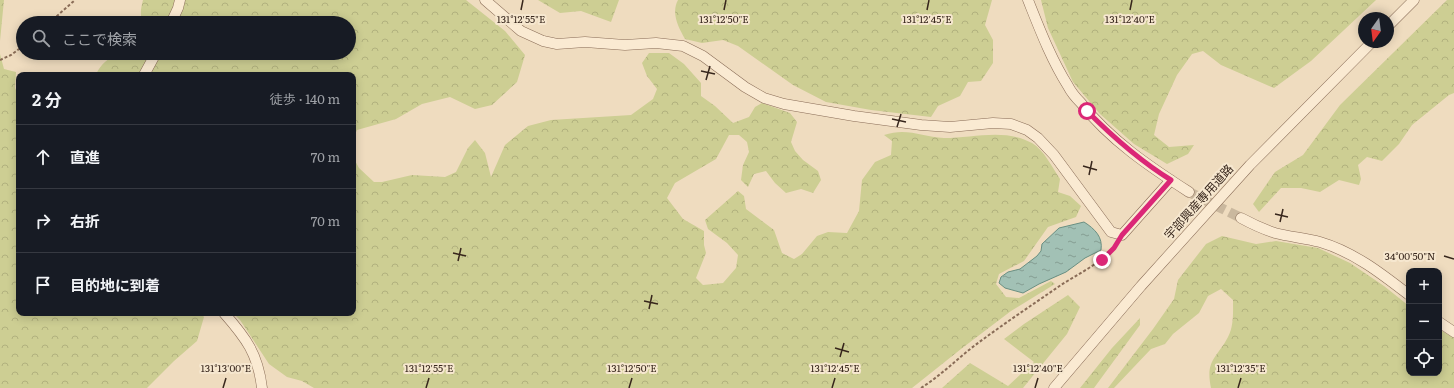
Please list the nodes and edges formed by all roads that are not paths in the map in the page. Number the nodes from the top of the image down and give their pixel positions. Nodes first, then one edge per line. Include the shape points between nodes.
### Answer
1 (180, 0) edge
2 (485, 0) edge
3 (1028, 0) edge
4 (1414, 0) edge
5 (174, 16) edge
6 (1394, 20) edge
7 (1366, 48) edge
8 (152, 60) edge
9 (146, 72) edge
10 (1171, 180) junction
11 (1189, 192) tunnel mouth
12 (1241, 218) tunnel mouth
13 (1406, 293) edge
14 (227, 316) edge
15 (1442, 324) edge
16 (1454, 332) edge
17 (262, 388) edge
18 (1054, 388) edge

1 - 5 street
2 - 10 street via 521,31 542,41 557,44 656,43 683,46 703,56 764,98 784,104 920,125 950,127 1011,124 1027,130 1038,138 1054,155 1106,227 1111,232 1122,235
3 - 10 street via 1045,42 1068,87 1096,121 1130,151
4 - 6 street
7 - 18 street, 宇部興産専用道路 via 1250,165
8 - 9 street
10 - 11 street
12 - 13 street via 1255,226 1342,251 1364,262
14 - 17 street via 241,332 254,354
15 - 16 street

